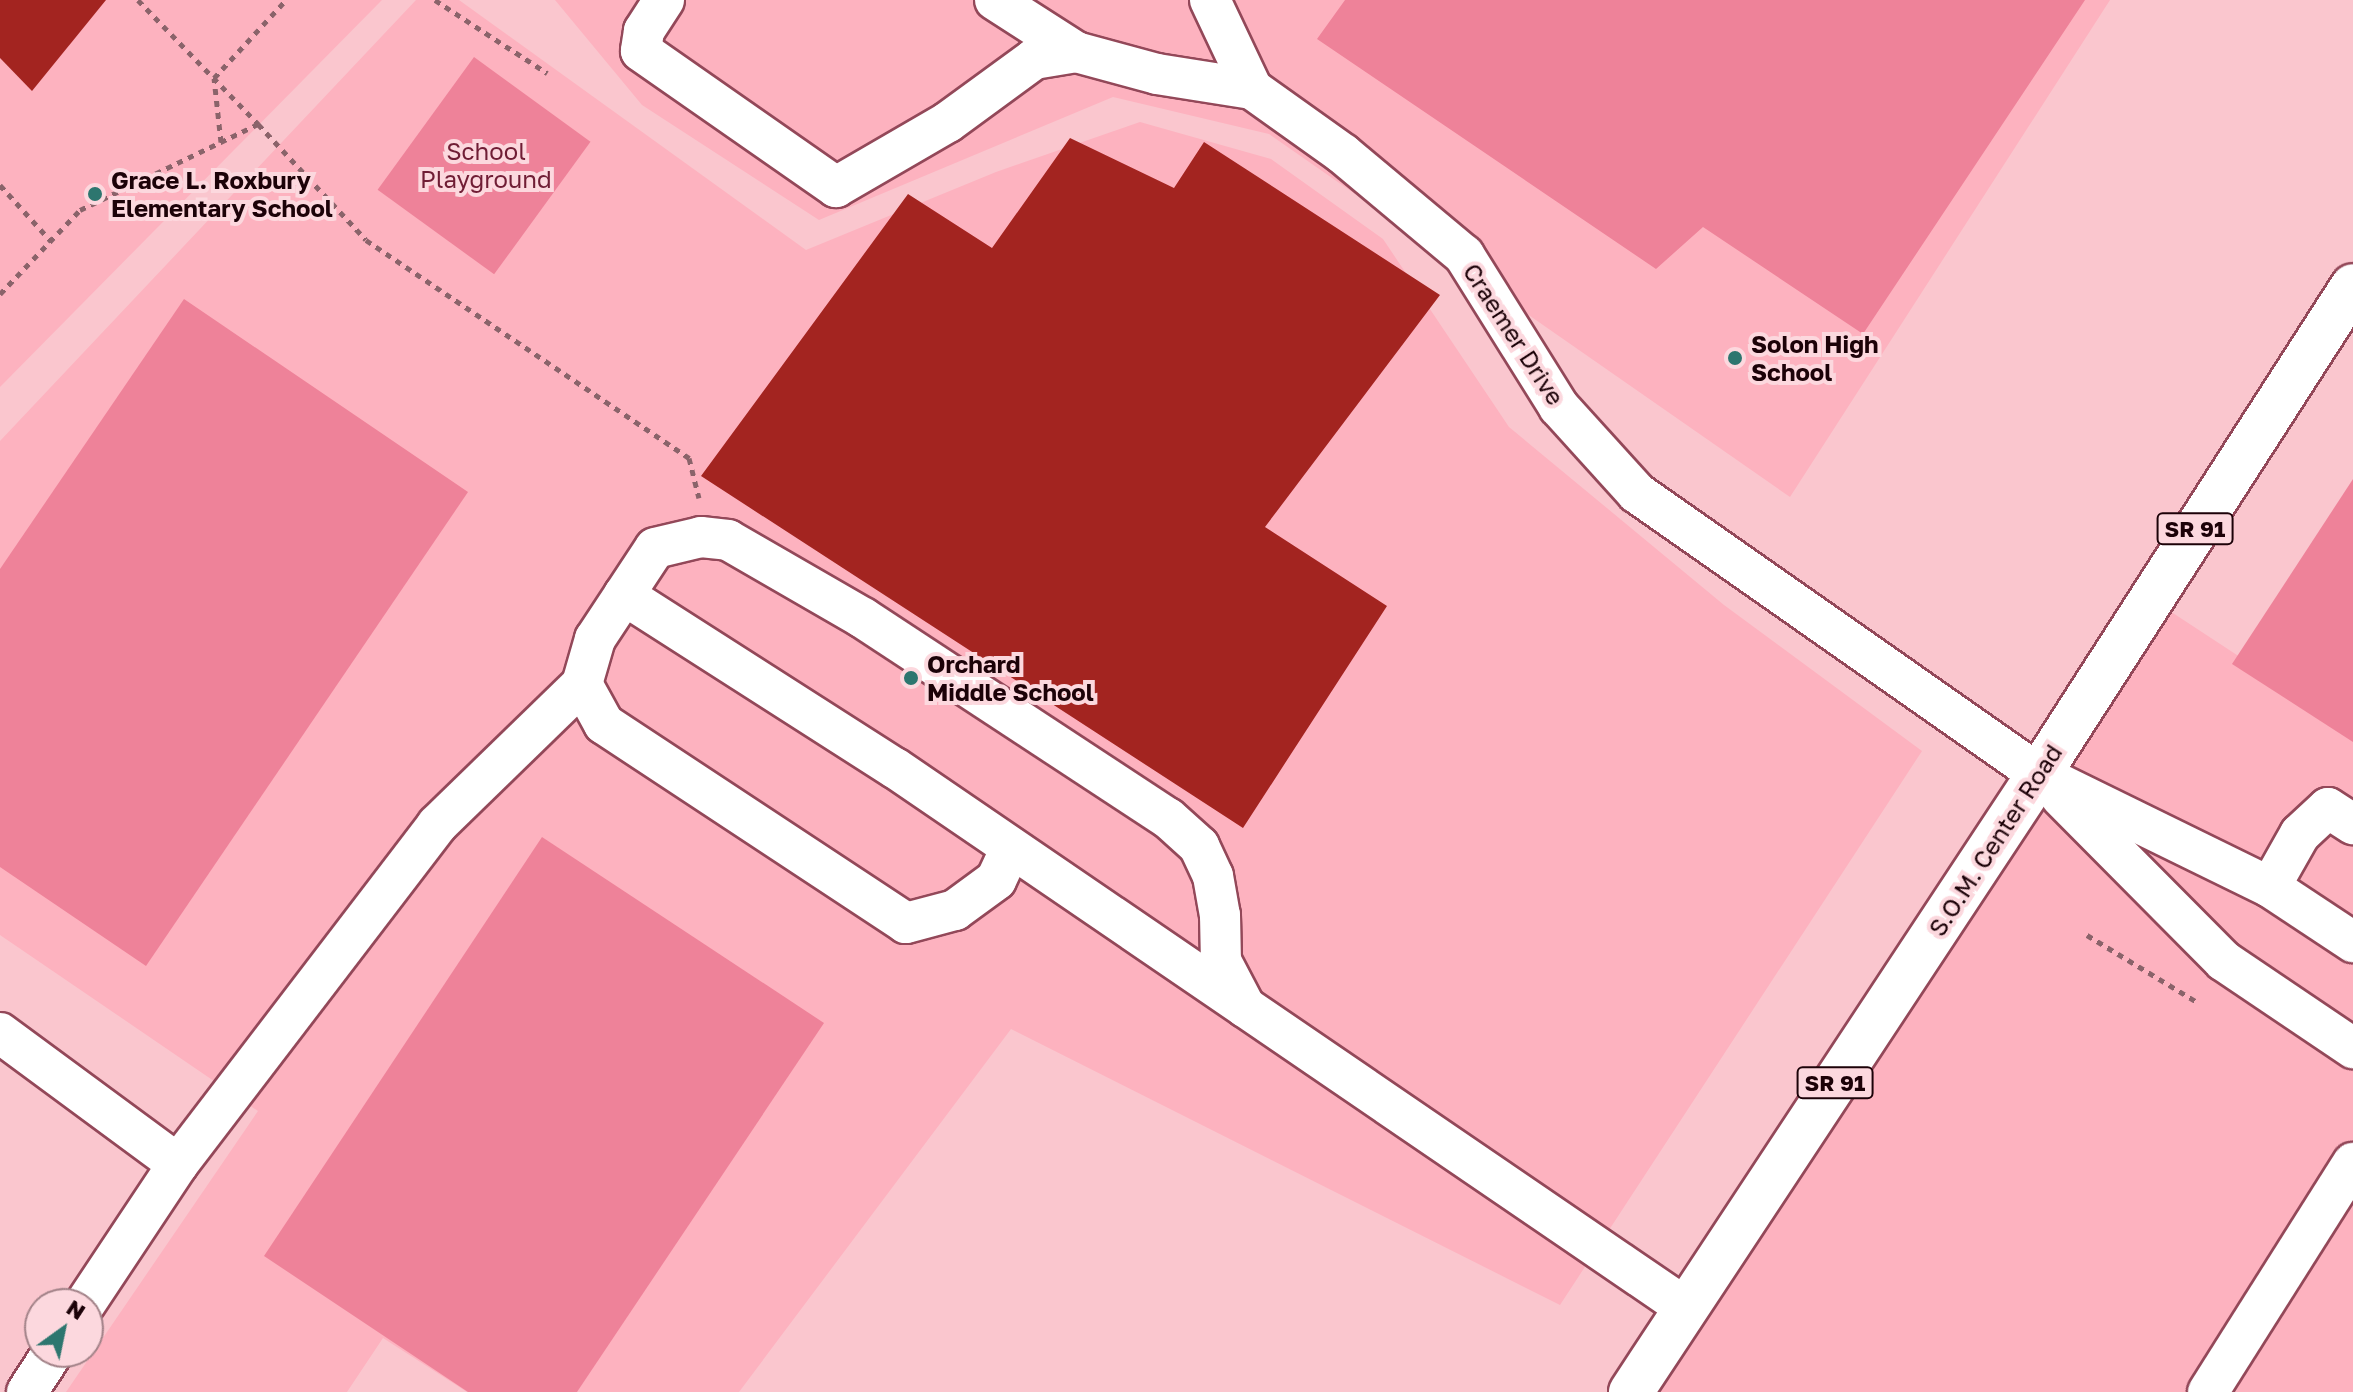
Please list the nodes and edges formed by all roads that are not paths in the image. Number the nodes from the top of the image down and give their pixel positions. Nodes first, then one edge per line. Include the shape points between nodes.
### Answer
1 (664, 0) edge
2 (995, 0) edge
3 (1210, 0) edge
4 (1076, 52) junction
5 (1252, 89) junction
6 (2353, 286) edge
7 (624, 595) junction
8 (582, 684) junction
9 (2039, 774) junction
10 (2353, 824) edge
11 (1011, 848) junction
12 (2270, 887) junction
13 (2353, 942) edge
14 (1247, 1011) junction
15 (0, 1033) edge
16 (2353, 1048) edge
17 (2353, 1163) edge
18 (178, 1164) junction
19 (96, 1288) edge
20 (1686, 1308) junction
21 (43, 1368) edge
22 (27, 1392) edge
23 (1631, 1392) edge
24 (2208, 1392) edge

1 - 4 lane, Craemer Drive via 644,31 641,51 836,187 948,122 1034,59
2 - 4 lane
3 - 5 lane
4 - 5 lane, Craemer Drive via 1157,74
5 - 9 lane, Craemer Drive via 1343,154 1464,255 1559,407 1637,493
6 - 9 main road, S.O.M. Center Road / SR 91
7 - 8 lane via 595,639
7 - 11 lane
7 - 14 lane via 655,548 701,537 728,540 863,618 1168,818 1199,846 1213,876 1221,961
8 - 11 lane via 604,724 906,923 955,910 996,880
8 - 18 lane via 437,825
9 - 12 lane
9 - 16 lane via 2224,961
9 - 20 main road, S.O.M. Center Road / SR 91
10 - 12 lane via 2328,808 2300,834
11 - 14 lane
12 - 13 lane
14 - 20 lane
15 - 18 lane
17 - 24 lane
18 - 19 lane
20 - 23 main road, S.O.M. Center Road / SR 91
21 - 22 lane

